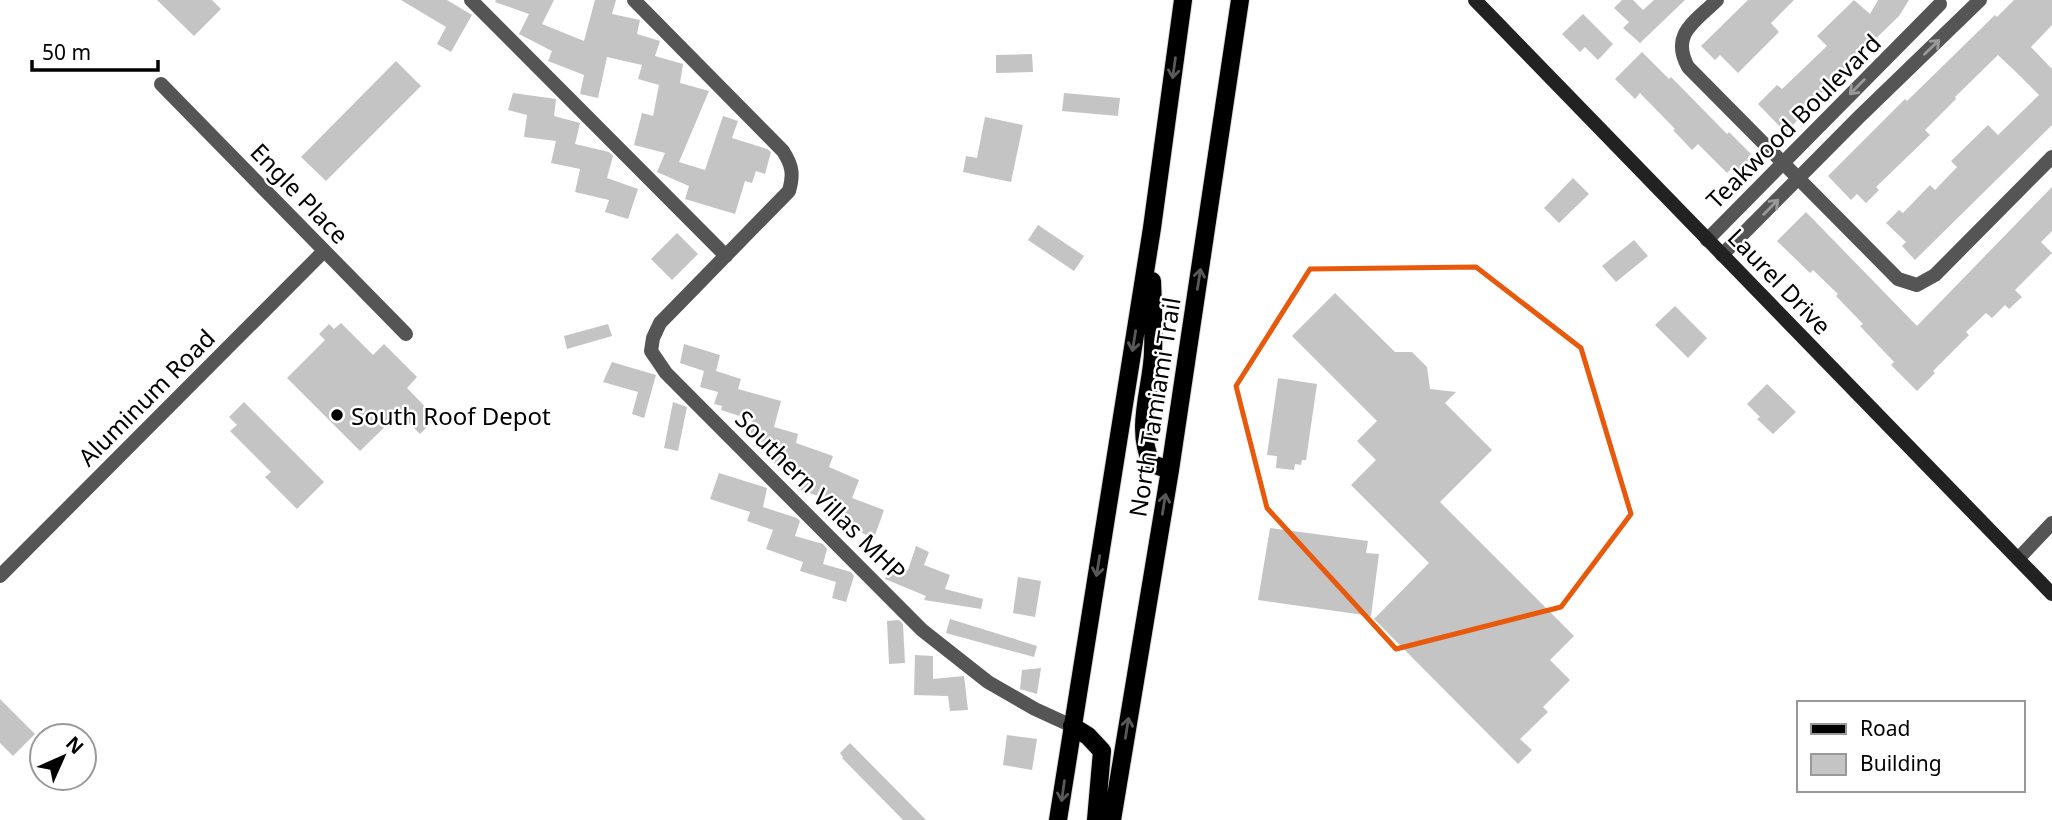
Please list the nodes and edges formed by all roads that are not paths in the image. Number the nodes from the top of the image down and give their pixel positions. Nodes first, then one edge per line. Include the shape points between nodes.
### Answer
1 (471, 0) edge
2 (634, 0) edge
3 (1183, 0) edge
4 (1240, 0) edge
5 (1475, 0) edge
6 (1717, 0) edge
7 (1980, 0) edge
8 (1941, 2) edge
9 (1959, 20) junction
10 (161, 84) dead end
11 (2052, 157) edge
12 (1783, 162) junction
13 (1798, 179) junction
14 (1152, 229) junction
15 (1707, 240) junction
16 (324, 251) junction
17 (1722, 255) junction
18 (726, 256) junction
19 (406, 334) dead end
20 (1170, 470) junction
21 (2052, 523) edge
22 (2018, 559) junction
23 (0, 576) edge
24 (2052, 594) edge
25 (1072, 726) junction
26 (1058, 820) edge
27 (1096, 820) edge
28 (1112, 820) edge

1 - 18 street
2 - 18 street, Southern Villas MHP via 791,164 789,191
3 -> 14 main road, North Tamiami Trail
20 -> 4 main road, North Tamiami Trail
5 - 15 street, Laurel Drive
6 - 12 street via 1681,38 1680,53 1688,67
7 - 9 street, Teakwood Boulevard
8 - 9 street
8 -> 12 street, Teakwood Boulevard
13 -> 9 street, Teakwood Boulevard
10 - 16 street, Engle Place
11 - 13 street via 1935,275 1917,285 1898,279
12 - 13 street
12 - 15 street, Teakwood Boulevard
17 -> 13 street, Teakwood Boulevard
14 - 20 main road via 1153,353 1143,428 1152,464
14 -> 25 main road, North Tamiami Trail
15 - 17 street, Laurel Drive
16 - 19 street, Engle Place
16 - 23 street, Aluminum Road
17 - 22 street, Laurel Drive
18 - 25 street, Southern Villas MHP via 660,323 651,352 666,373 922,630 988,682
28 -> 20 main road, North Tamiami Trail
21 - 22 street
22 - 24 street, Laurel Drive
25 -> 26 main road, North Tamiami Trail
25 - 27 main road via 1102,751

